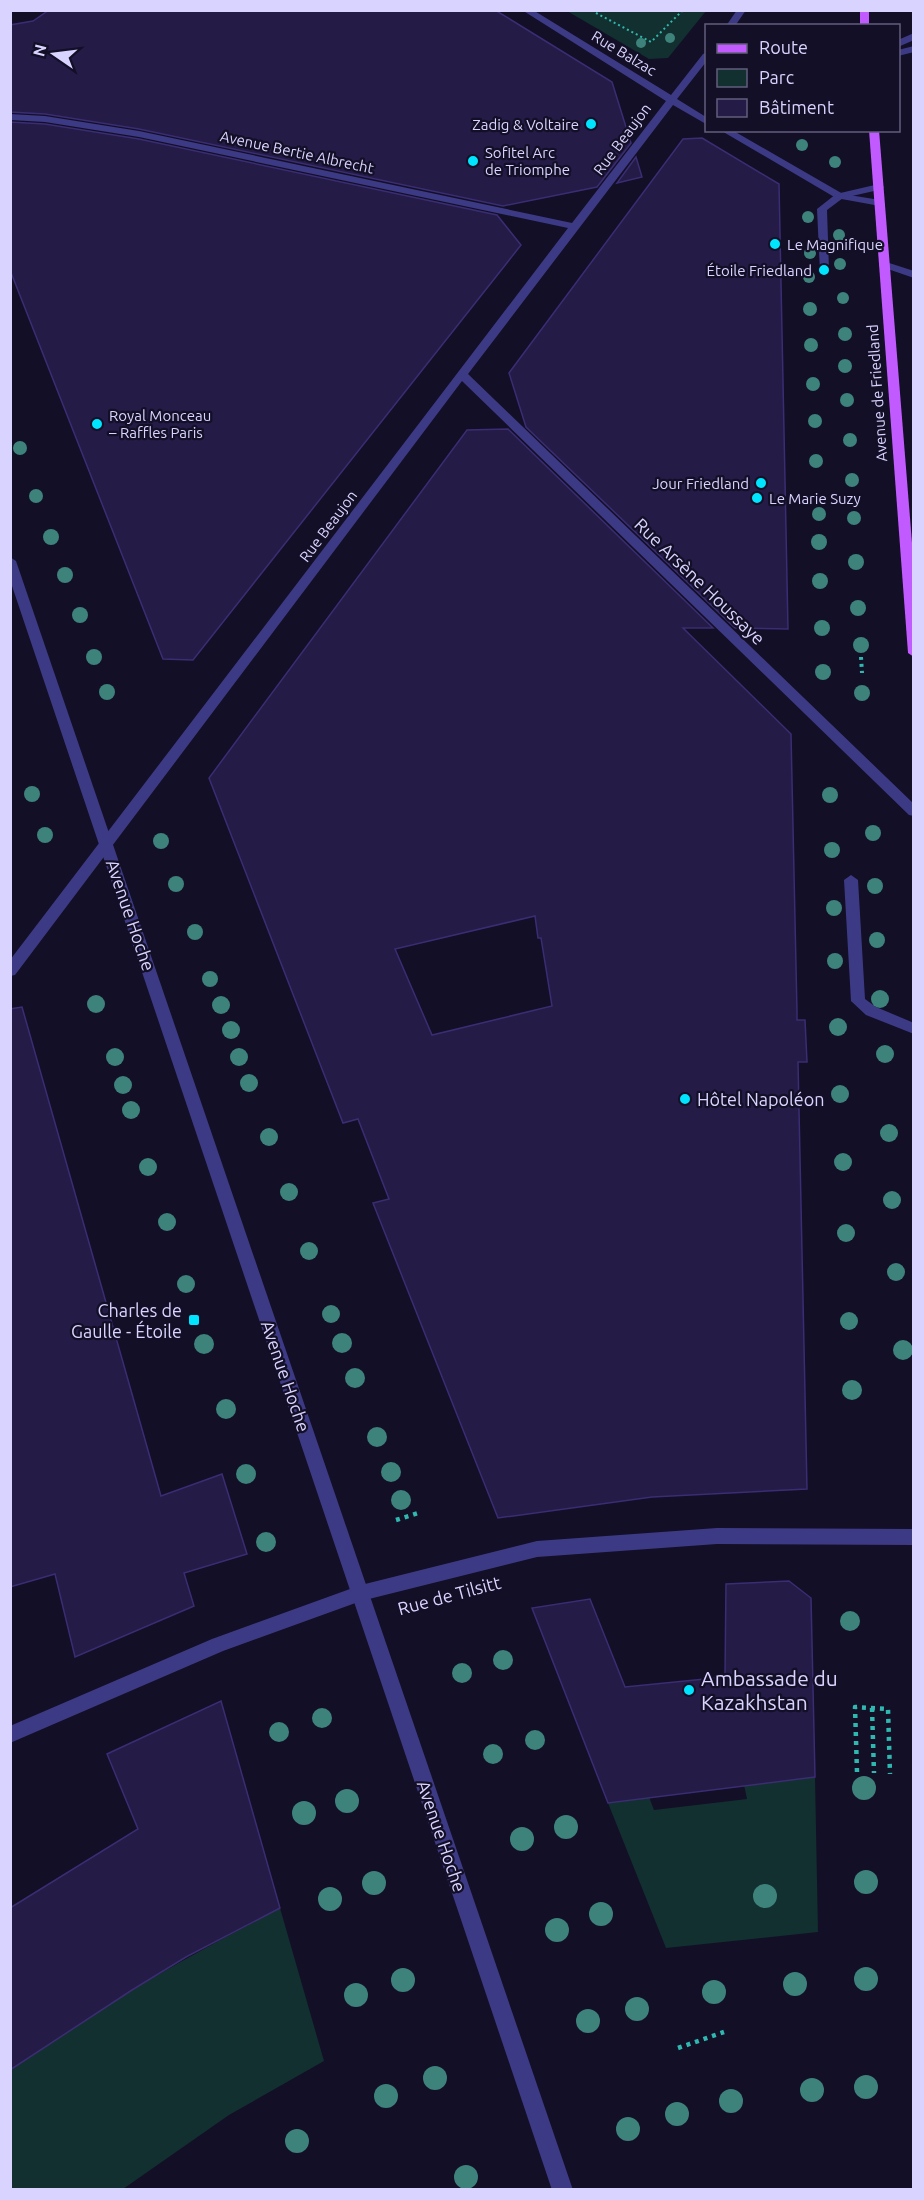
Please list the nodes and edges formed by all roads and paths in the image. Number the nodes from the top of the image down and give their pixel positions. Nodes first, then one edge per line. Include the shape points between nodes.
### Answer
1 (526, 10) edge
2 (591, 10) edge
3 (683, 10) edge
4 (742, 10) edge
5 (732, 24) edge
6 (914, 36) edge
7 (900, 43) edge
8 (705, 57) edge
9 (673, 100) junction
10 (10, 117) edge
11 (705, 120) edge
12 (728, 132) edge
13 (874, 132) edge
14 (879, 187) junction
15 (840, 196) junction
16 (880, 203) junction
17 (576, 227) junction
18 (883, 264) junction
19 (824, 270) dead end
20 (914, 275) edge
21 (462, 375) junction
22 (10, 561) edge
23 (912, 623) edge
24 (914, 653) edge
25 (861, 657) dead end
26 (862, 673) dead end
27 (914, 812) edge
28 (108, 847) junction
29 (851, 880) dead end
30 (10, 971) edge
31 (914, 1029) edge
32 (418, 1513) dead end
33 (396, 1520) dead end
34 (914, 1537) edge
35 (361, 1593) junction
36 (872, 1708) junction
37 (10, 1735) edge
38 (857, 1772) dead end
39 (874, 1773) dead end
40 (891, 1774) dead end
41 (724, 2032) dead end
42 (678, 2048) dead end
43 (563, 2190) edge

1 - 9 street, Rue Balzac
2 - 3 path via 652,44
4 - 5 street
6 - 7 street
8 - 9 street, Rue Beaujon
9 - 11 street, Rue Balzac
9 - 17 street, Rue Beaujon
10 - 17 street, Avenue Bertie Albrecht via 139,134
12 - 15 street
13 - 14 main road, Avenue de Friedland
14 - 15 street
14 - 16 main road, Avenue de Friedland
15 - 16 street
15 - 19 street via 822,209
16 - 18 main road, Avenue de Friedland
17 - 21 street, Rue Beaujon
18 - 20 street
18 - 23 main road, Avenue de Friedland
21 - 27 street, Rue Arsène Houssaye
21 - 28 street, Rue Beaujon
22 - 28 street, Avenue Hoche
23 - 24 main road, Avenue de Friedland
25 - 26 path
28 - 30 street, Rue Beaujon
28 - 35 street, Avenue Hoche
29 - 31 street via 858,1001 871,1011
32 - 33 path
34 - 35 street, Rue de Tilsitt via 717,1536 537,1549
35 - 37 street, Rue de Tilsitt via 218,1645
35 - 43 street, Avenue Hoche
36 - 38 path via 855,1707
36 - 39 path
36 - 40 path via 888,1709
41 - 42 path

